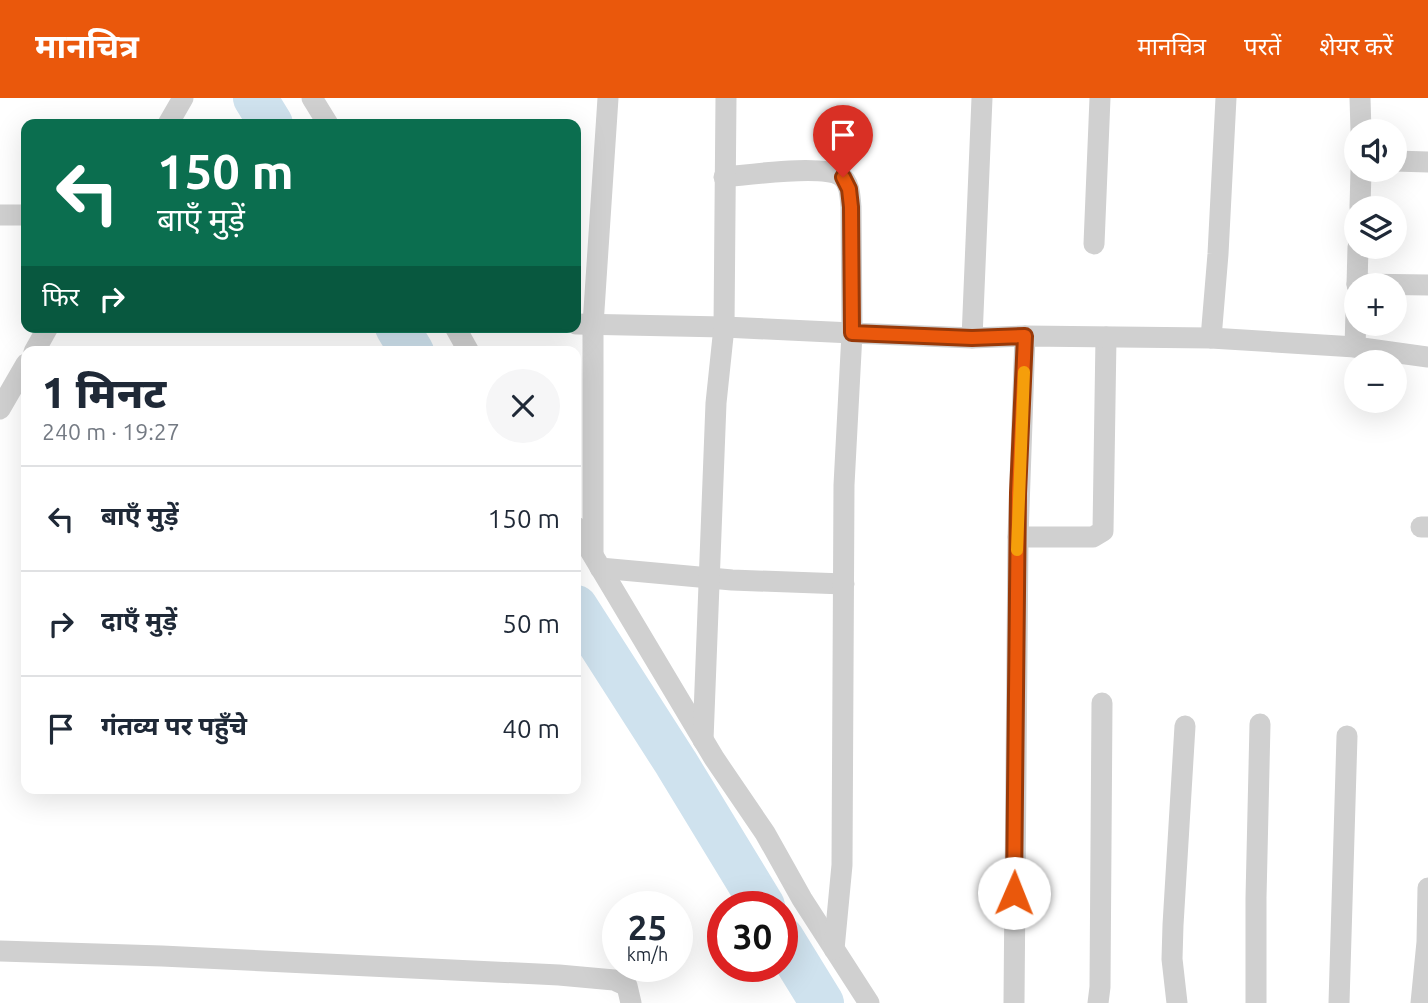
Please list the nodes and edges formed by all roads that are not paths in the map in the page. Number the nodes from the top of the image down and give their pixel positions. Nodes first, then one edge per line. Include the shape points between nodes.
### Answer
1 (183, 98) edge
2 (312, 98) edge
3 (608, 98) edge
4 (726, 98) edge
5 (982, 98) edge
6 (1100, 98) edge
7 (1226, 98) edge
8 (1360, 98) edge
9 (171, 119) edge
10 (325, 119) edge
11 (1361, 119) edge
12 (1407, 161) edge
13 (1428, 162) edge
14 (724, 177) junction
15 (0, 215) edge
16 (21, 215) edge
17 (1094, 244) dead end
18 (1407, 285) edge
19 (1428, 285) edge
20 (584, 324) edge
21 (724, 327) junction
22 (852, 333) junction
23 (1025, 336) junction
24 (1355, 336) edge
25 (1106, 337) junction
26 (972, 338) junction
27 (1211, 338) junction
28 (1355, 347) junction
29 (1428, 357) edge
30 (21, 372) edge
31 (1, 405) edge
32 (581, 536) edge
33 (1018, 537) junction
34 (596, 561) junction
35 (710, 577) junction
36 (844, 584) junction
37 (1102, 703) dead end
38 (1260, 724) dead end
39 (1185, 726) dead end
40 (1347, 736) dead end
41 (703, 740) junction
42 (1428, 888) edge
43 (834, 949) junction
44 (0, 951) edge
45 (631, 1003) edge
46 (869, 1003) edge
47 (1014, 1003) edge
48 (1098, 1003) edge
49 (1177, 1003) edge
50 (1256, 1003) edge
51 (1339, 1003) edge
52 (1421, 1003) edge

1 - 9 street
2 - 10 street
3 - 20 street
4 - 14 street
5 - 26 street
6 - 17 street
7 - 27 street
8 - 11 street
12 - 13 street
14 - 21 street
14 - 22 street via 806,171 828,171 843,177 851,207
15 - 16 street
18 - 19 street
20 - 21 street
20 - 34 street
21 - 22 street
21 - 35 street via 716,404
22 - 26 street
22 - 36 street
23 - 25 street
23 - 26 street
23 - 33 street
24 - 28 street
25 - 27 street
25 - 33 street via 1103,531 1093,537
27 - 28 street
28 - 29 street
30 - 31 street
32 - 34 street
33 - 47 street
34 - 35 street
34 - 41 street
35 - 36 street
35 - 41 street
36 - 43 street via 842,865
37 - 48 street
38 - 50 street
39 - 49 street via 1172,959
40 - 51 street
41 - 43 street
42 - 52 street
43 - 46 street
44 - 45 street via 559,975 614,980 627,986

